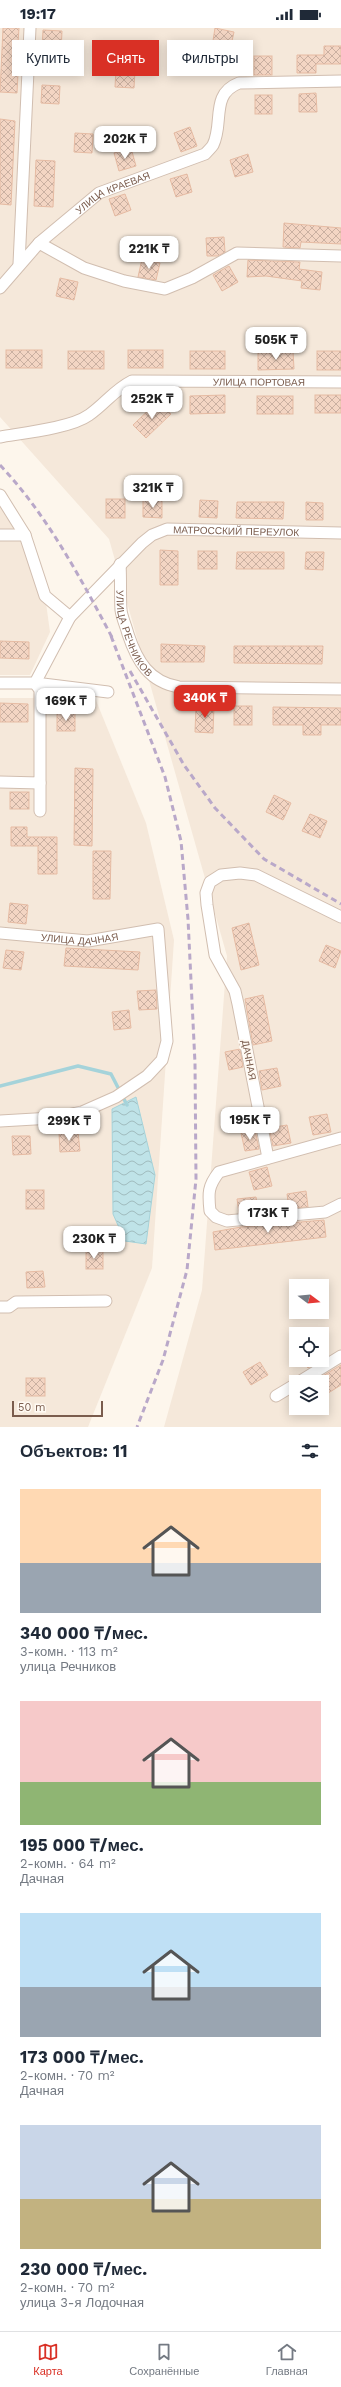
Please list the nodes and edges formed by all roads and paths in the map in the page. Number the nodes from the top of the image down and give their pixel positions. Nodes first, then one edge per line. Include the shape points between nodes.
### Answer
1 (30, 28) edge
2 (341, 80) edge
3 (39, 244) junction
4 (341, 256) edge
5 (19, 264) junction
6 (0, 288) edge
7 (341, 382) edge
8 (0, 437) edge
9 (0, 496) edge
10 (341, 533) edge
11 (0, 535) edge
12 (25, 535) junction
13 (120, 564) junction
14 (70, 617) junction
15 (0, 683) edge
16 (35, 683) junction
17 (341, 689) edge
18 (108, 692) dead end
19 (0, 782) edge
20 (40, 783) junction
21 (40, 811) dead end
22 (341, 917) edge
23 (0, 933) edge
24 (0, 1121) edge
25 (341, 1138) edge
26 (268, 1158) junction
27 (341, 1204) edge
28 (106, 1301) dead end
29 (0, 1307) edge
30 (341, 1356) edge
31 (310, 1375) edge
32 (289, 1388) edge
33 (276, 1396) dead end

1 - 5 street
2 - 3 street, УЛИЦА КРАЕВАЯ via 240,83 229,87 224,94 214,144 205,154 99,194
3 - 4 street via 84,268 124,281 164,289 192,278 237,253
3 - 5 street, УЛИЦА КРАЕВАЯ
5 - 6 street, УЛИЦА КРАЕВАЯ
7 - 8 street, УЛИЦА ПОРТОВАЯ via 132,381 118,388 88,416 63,425
9 - 12 street
10 - 13 street, МАТРОССКИЙ ПЕРЕУЛОК via 167,529 152,535
11 - 12 street
12 - 14 street via 45,596
13 - 14 street, МАТРОССКИЙ ПЕРЕУЛОК
13 - 17 street, УЛИЦА РЕЧНИКОВ via 121,612 135,655 147,672 166,685
14 - 16 street
15 - 16 street
16 - 18 street
16 - 20 street via 40,690
19 - 20 street
20 - 21 street
22 - 26 street, ДАЧНАЯ via 256,875 221,875 210,882 206,893 215,955 238,1004
23 - 24 street, УЛИЦА ДАЧНАЯ via 88,941 158,929 167,1041 162,1060 147,1076 116,1097 82,1112 52,1118
25 - 26 street
26 - 27 street via 219,1172 210,1183 208,1196 210,1211 216,1217 227,1221 249,1220 325,1212
28 - 29 street via 16,1302 9,1307
30 - 31 street
32 - 33 street

